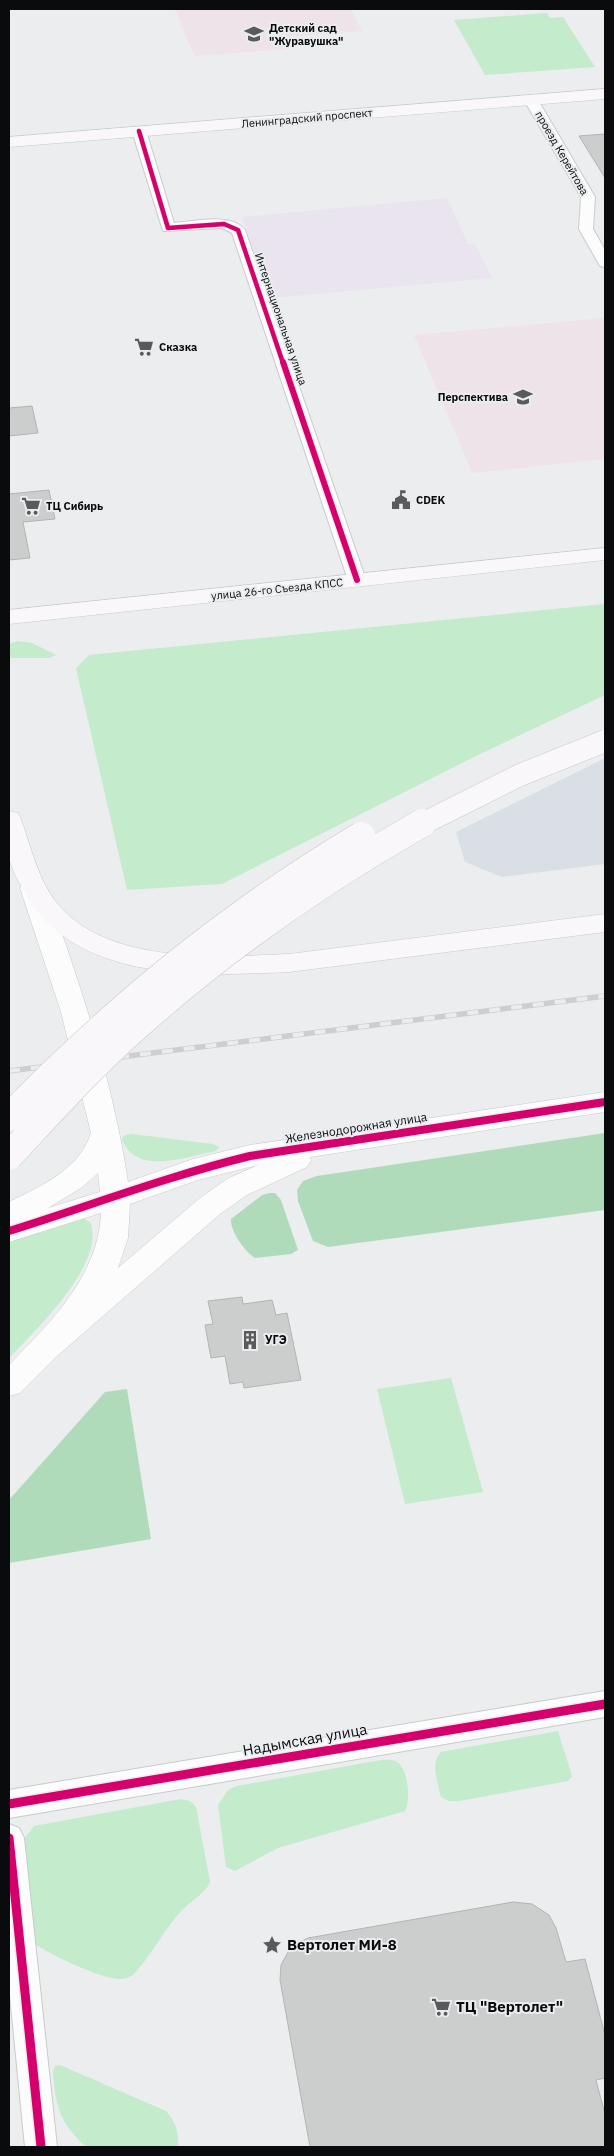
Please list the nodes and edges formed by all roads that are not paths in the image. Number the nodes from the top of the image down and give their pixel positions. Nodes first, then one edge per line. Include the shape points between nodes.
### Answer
1 (605, 94) edge
2 (531, 100) junction
3 (139, 131) junction
4 (9, 142) edge
5 (605, 263) edge
6 (605, 554) edge
7 (356, 580) junction
8 (9, 617) edge
9 (605, 724) edge
10 (605, 741) edge
11 (9, 819) edge
12 (33, 888) junction
13 (605, 923) edge
14 (605, 1102) edge
15 (9, 1117) edge
16 (105, 1133) junction
17 (365, 1137) junction
18 (9, 1156) edge
19 (115, 1198) junction
20 (9, 1214) edge
21 (9, 1231) edge
22 (45, 1348) junction
23 (9, 1384) edge
24 (605, 1704) edge
25 (9, 1804) edge
26 (9, 1838) edge
27 (42, 2147) edge

1 - 2 main road, Ленинградский проспект
2 - 3 main road, Ленинградский проспект
2 - 5 street, проезд Керейтова via 588,197 586,228
3 - 4 main road, Ленинградский проспект
3 - 7 street, Интернациональная улица via 168,228 224,224 238,230
6 - 7 main road, улица 26-го Съезда КПСС
7 - 8 main road, улица 26-го Съезда КПСС
9 - 15 main road, bridge via 526,754 428,800 325,856 212,933 151,982
10 - 18 main road, bridge via 542,766 444,812 287,904 232,945 130,1034 84,1076
11 - 12 main road
12 - 13 main road via 57,919 78,936 119,952 179,963 299,962
12 - 16 street via 77,1015
14 - 17 street, Железнодорожная улица
16 - 19 street
16 - 20 street via 98,1152 87,1166 68,1182
17 - 19 street, Железнодорожная улица via 222,1162
17 - 22 street via 296,1160 237,1187 210,1206
19 - 21 street, Железнодорожная улица
19 - 22 street via 111,1249 102,1271
22 - 23 street
24 - 25 street, Надымская улица
26 - 27 street

